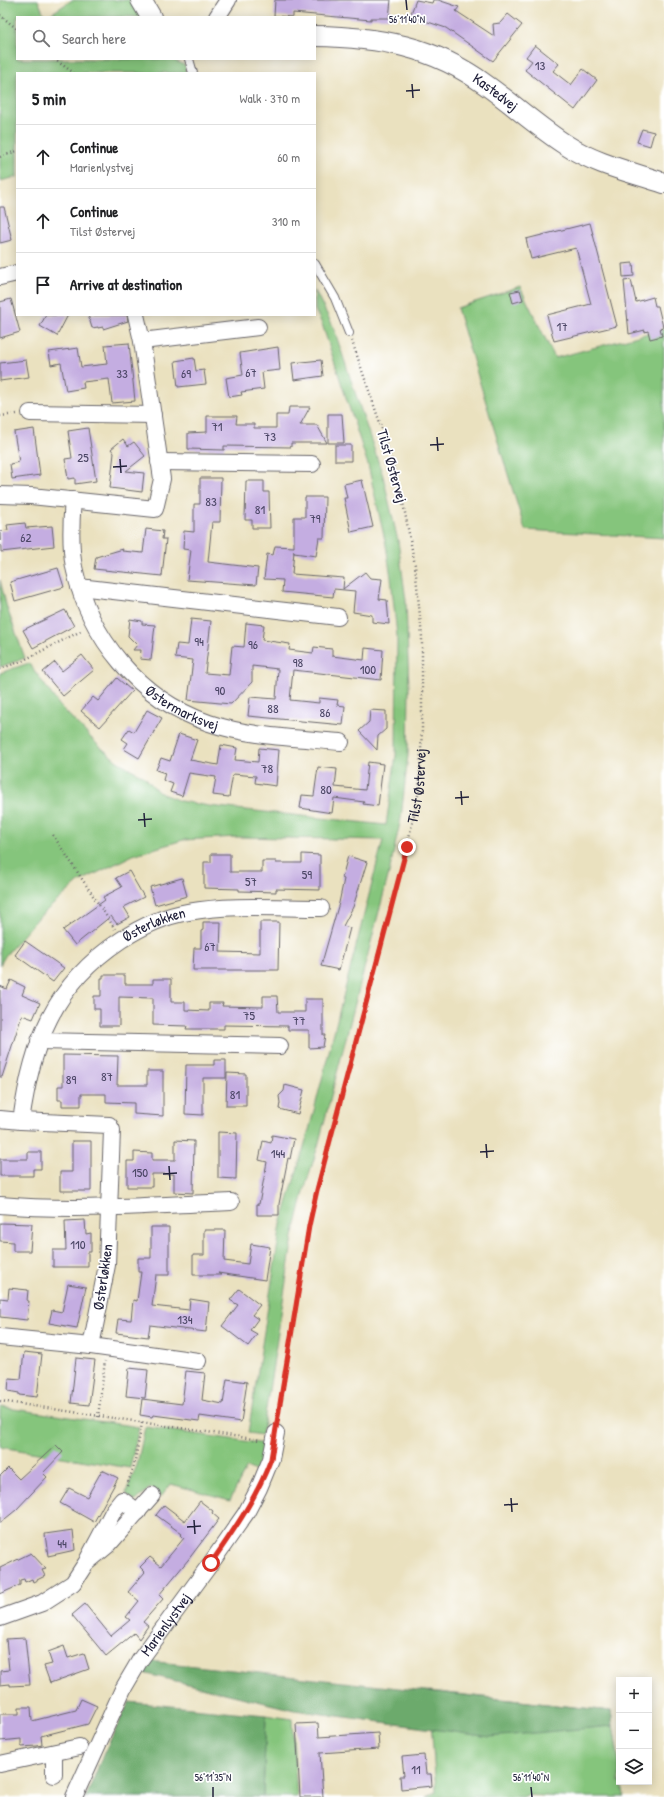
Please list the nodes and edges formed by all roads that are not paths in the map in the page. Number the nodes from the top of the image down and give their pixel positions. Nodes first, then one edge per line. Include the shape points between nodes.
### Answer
1 (141, 0) edge
2 (228, 0) edge
3 (150, 16) edge
4 (218, 16) edge
5 (316, 36) edge
6 (189, 60) edge
7 (193, 72) edge
8 (664, 183) edge
9 (316, 266) edge
10 (16, 273) edge
11 (0, 277) edge
12 (136, 316) edge
13 (258, 327) dead end
14 (349, 333) dead end
15 (142, 341) junction
16 (30, 413) dead end
17 (153, 415) junction
18 (160, 462) junction
19 (312, 464) dead end
20 (0, 495) edge
21 (73, 500) junction
22 (79, 587) junction
23 (338, 617) dead end
24 (340, 742) dead end
25 (321, 908) dead end
26 (39, 1041) junction
27 (280, 1046) dead end
28 (0, 1119) edge
29 (21, 1121) junction
30 (231, 1202) dead end
31 (0, 1205) edge
32 (109, 1207) junction
33 (0, 1337) edge
34 (99, 1347) junction
35 (198, 1361) dead end
36 (275, 1438) road end
37 (152, 1495) dead end
38 (138, 1512) junction
39 (86, 1563) junction
40 (0, 1618) edge
41 (79, 1747) dead end
42 (54, 1753) junction
43 (0, 1764) edge
44 (54, 1775) dead end
45 (74, 1797) edge

1 - 3 street
2 - 4 street
5 - 8 street, Kastedvej via 394,42 416,48 485,84 566,145 590,158
6 - 7 lane
9 - 14 lane
10 - 11 street
12 - 15 street
13 - 15 street
15 - 17 street
16 - 17 street
17 - 18 street
18 - 19 street
18 - 21 street via 162,479 155,509
20 - 21 street
21 - 22 street, Østermarksvej via 72,542
22 - 23 street
22 - 24 street, Østermarksvej via 103,639 119,660 158,697 180,711 208,723 234,730
25 - 26 street, Østerløkken via 229,908 186,912 161,919 131,933 100,953 72,982 54,1010
26 - 27 street
26 - 29 street, Østerløkken via 30,1071
28 - 29 street, Østerløkken
29 - 32 street, Østerløkken via 109,1125 112,1130
30 - 32 street
31 - 32 street
32 - 34 street, Østerløkken via 107,1265
33 - 34 street
34 - 35 street
36 - 45 street, Marienlystvej via 271,1459 246,1512 140,1660 123,1689
37 - 38 street
38 - 39 street via 109,1544
38 - 39 street via 122,1500
39 - 40 street via 73,1584 42,1604
41 - 42 street
42 - 43 street
42 - 44 street

